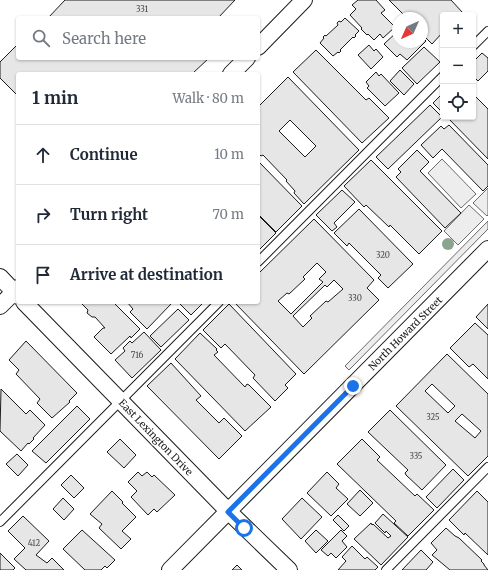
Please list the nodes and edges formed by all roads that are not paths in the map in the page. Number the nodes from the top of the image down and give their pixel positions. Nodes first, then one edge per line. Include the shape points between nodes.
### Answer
1 (304, 0) edge
2 (488, 31) edge
3 (476, 43) edge
4 (260, 45) edge
5 (245, 60) edge
6 (233, 72) edge
7 (440, 79) edge
8 (488, 249) edge
9 (260, 260) edge
10 (0, 277) edge
11 (16, 292) edge
12 (16, 297) edge
13 (28, 304) edge
14 (217, 304) edge
15 (0, 306) edge
16 (121, 401) junction
17 (488, 467) edge
18 (228, 512) junction
19 (0, 522) edge
20 (170, 570) edge
21 (289, 570) edge
22 (386, 570) edge

1 - 4 street
2 - 3 lane
5 - 6 street
7 - 9 lane
8 - 18 street, North Howard Street
10 - 11 street, East Lexington Drive
12 - 15 street
13 - 16 street, East Lexington Drive
14 - 16 lane
16 - 18 street, East Lexington Drive
16 - 19 lane
17 - 22 lane
18 - 20 street, North Howard Street
18 - 21 street, East Lexington Drive

